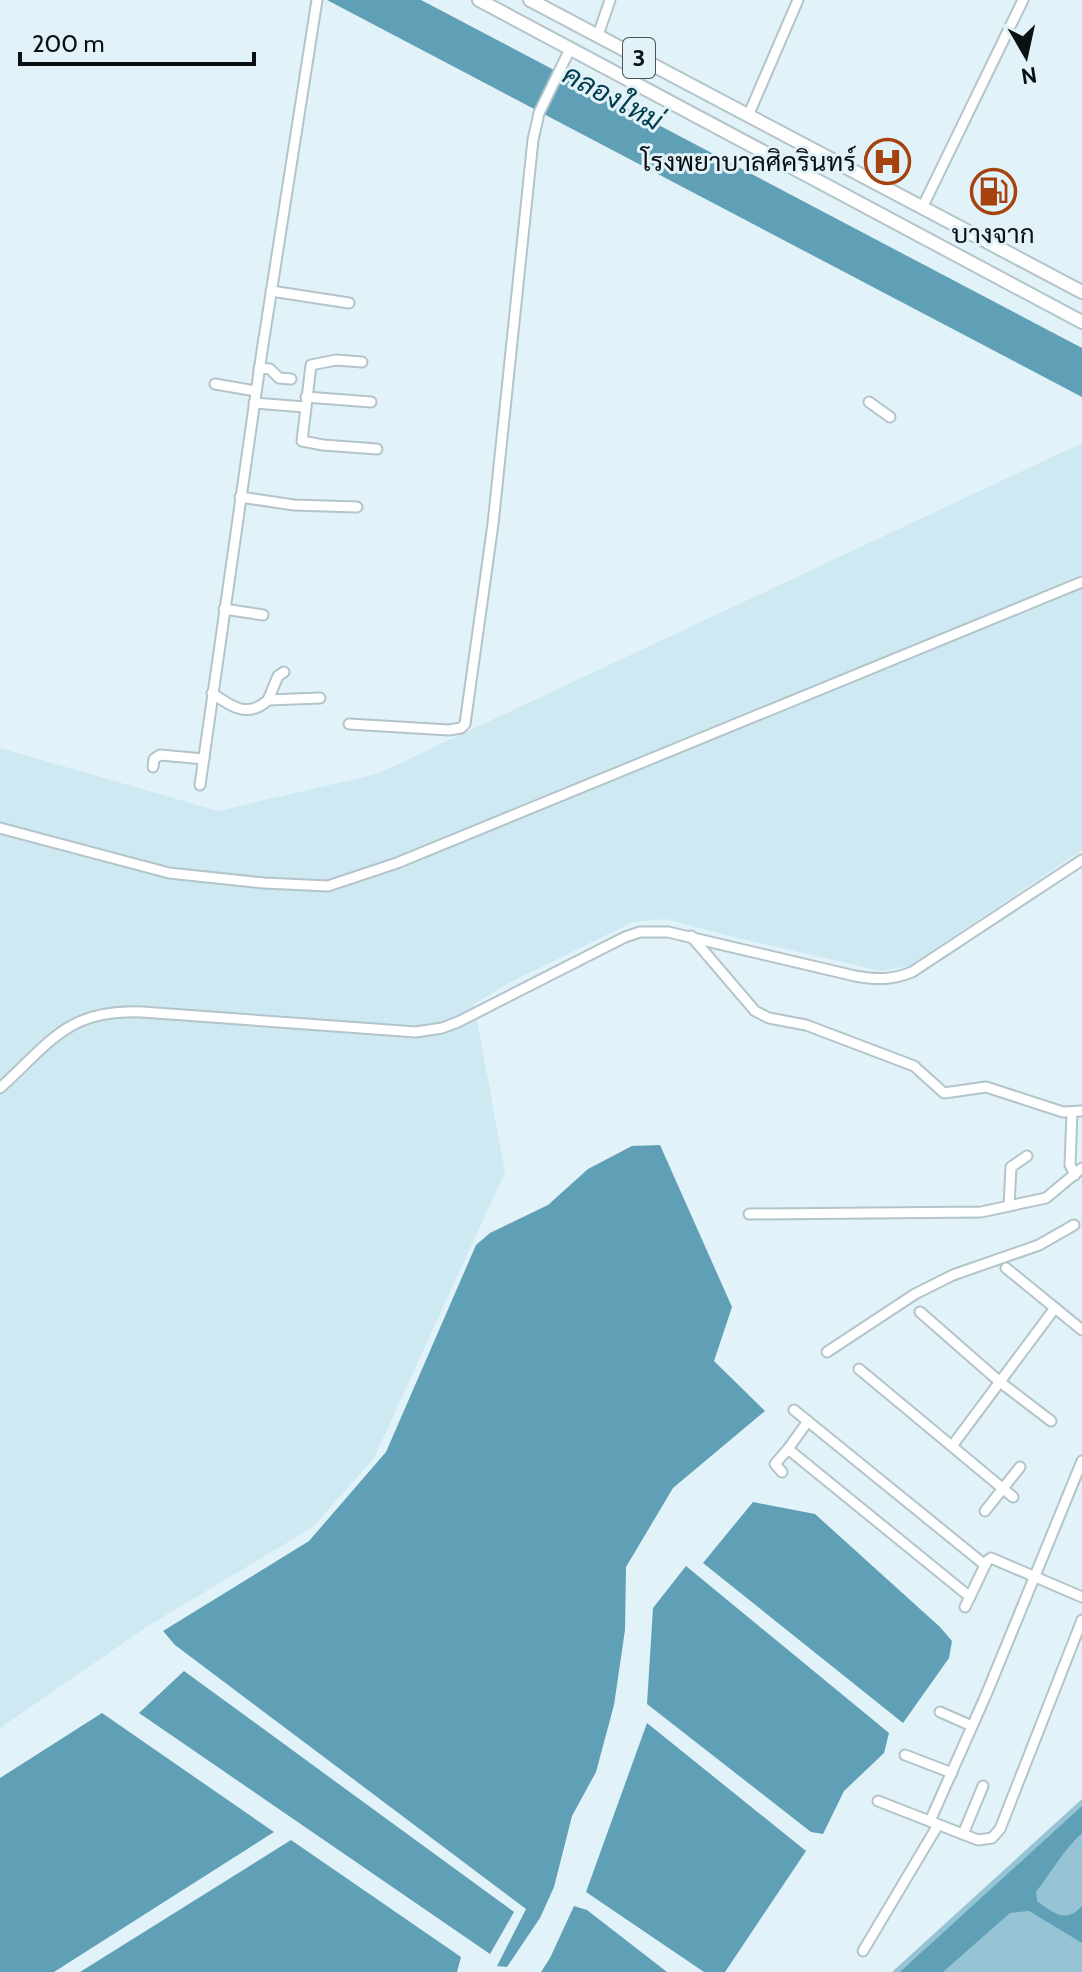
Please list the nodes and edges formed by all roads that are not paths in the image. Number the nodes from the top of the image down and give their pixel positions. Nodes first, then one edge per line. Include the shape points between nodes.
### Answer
1 (317, 0) edge
2 (479, 0) edge
3 (530, 0) edge
4 (610, 0) edge
5 (798, 0) edge
6 (1023, 0) edge
7 (598, 35) junction
8 (570, 49) junction
9 (748, 116) junction
10 (922, 208) junction
11 (271, 291) junction
12 (1082, 292) edge
13 (349, 303) dead end
14 (1081, 321) edge
15 (362, 362) dead end
16 (259, 368) junction
17 (291, 379) dead end
18 (215, 384) dead end
19 (256, 391) junction
20 (306, 402) junction
21 (371, 402) dead end
22 (869, 402) dead end
23 (254, 403) junction
24 (890, 417) dead end
25 (377, 449) dead end
26 (240, 497) junction
27 (357, 507) dead end
28 (1082, 582) edge
29 (224, 609) junction
30 (263, 615) dead end
31 (284, 672) dead end
32 (212, 693) junction
33 (320, 698) dead end
34 (268, 700) junction
35 (349, 724) dead end
36 (204, 759) junction
37 (153, 767) dead end
38 (200, 785) dead end
39 (0, 828) edge
40 (1082, 860) edge
41 (691, 936) junction
42 (0, 1088) edge
43 (1077, 1112) edge
44 (1027, 1156) dead end
45 (1078, 1171) edge
46 (1009, 1206) junction
47 (749, 1214) dead end
48 (1074, 1225) dead end
49 (1006, 1268) dead end
50 (1055, 1308) junction
51 (920, 1312) dead end
52 (1082, 1330) edge
53 (827, 1352) dead end
54 (859, 1369) dead end
55 (1000, 1382) junction
56 (794, 1410) dead end
57 (808, 1421) junction
58 (1051, 1421) dead end
59 (952, 1446) junction
60 (788, 1449) junction
61 (1082, 1461) edge
62 (1020, 1467) dead end
63 (782, 1472) dead end
64 (1003, 1488) junction
65 (1013, 1497) dead end
66 (985, 1511) dead end
67 (985, 1565) junction
68 (1035, 1577) junction
69 (1082, 1597) edge
70 (1082, 1620) edge
71 (940, 1712) dead end
72 (972, 1726) junction
73 (905, 1755) dead end
74 (952, 1773) junction
75 (983, 1786) dead end
76 (878, 1801) dead end
77 (934, 1823) junction
78 (963, 1834) junction
79 (863, 1951) dead end

1 - 11 street
2 - 8 highway, 3
3 - 7 highway, 3
4 - 7 street
5 - 9 street
6 - 10 street
7 - 9 highway, 3
8 - 14 highway, 3
8 - 35 street via 539,113 533,140 493,524 465,724 449,730
9 - 10 highway, 3
10 - 12 highway, 3
11 - 13 street
11 - 16 street
15 - 20 street via 312,363
16 - 17 street
16 - 19 street
18 - 19 street
19 - 23 street
20 - 21 street
20 - 23 street
20 - 25 street via 302,441
22 - 24 street
23 - 26 street
26 - 27 street
26 - 29 street
28 - 39 street via 338,884 318,887 169,873
29 - 30 street
29 - 32 street
31 - 34 street
32 - 34 street via 242,710 258,709
32 - 36 street
33 - 34 street
36 - 37 street via 160,755
36 - 38 street
40 - 41 street via 896,978 855,976
41 - 42 street via 653,931 625,937 458,1022 416,1032 106,1012 71,1024
41 - 43 street via 763,1016 806,1025 914,1066 944,1093 986,1087 1058,1111
43 - 45 street via 1070,1165
44 - 46 street via 1011,1167
45 - 46 street via 1046,1198
46 - 47 street via 974,1212
48 - 53 street via 1039,1245 915,1294
49 - 50 street
50 - 52 street
50 - 55 street
51 - 55 street
54 - 59 street
55 - 58 street
55 - 59 street
56 - 57 street
57 - 60 street
57 - 67 street
59 - 64 street
60 - 63 street via 775,1464
60 - 67 street via 967,1602
61 - 68 street
62 - 64 street
64 - 65 street
64 - 66 street
67 - 68 street via 994,1557
68 - 69 street
68 - 72 street
70 - 78 street via 1000,1829 987,1840
71 - 72 street
72 - 74 street
73 - 74 street
74 - 77 street
75 - 78 street
76 - 77 street
77 - 78 street
77 - 79 street

